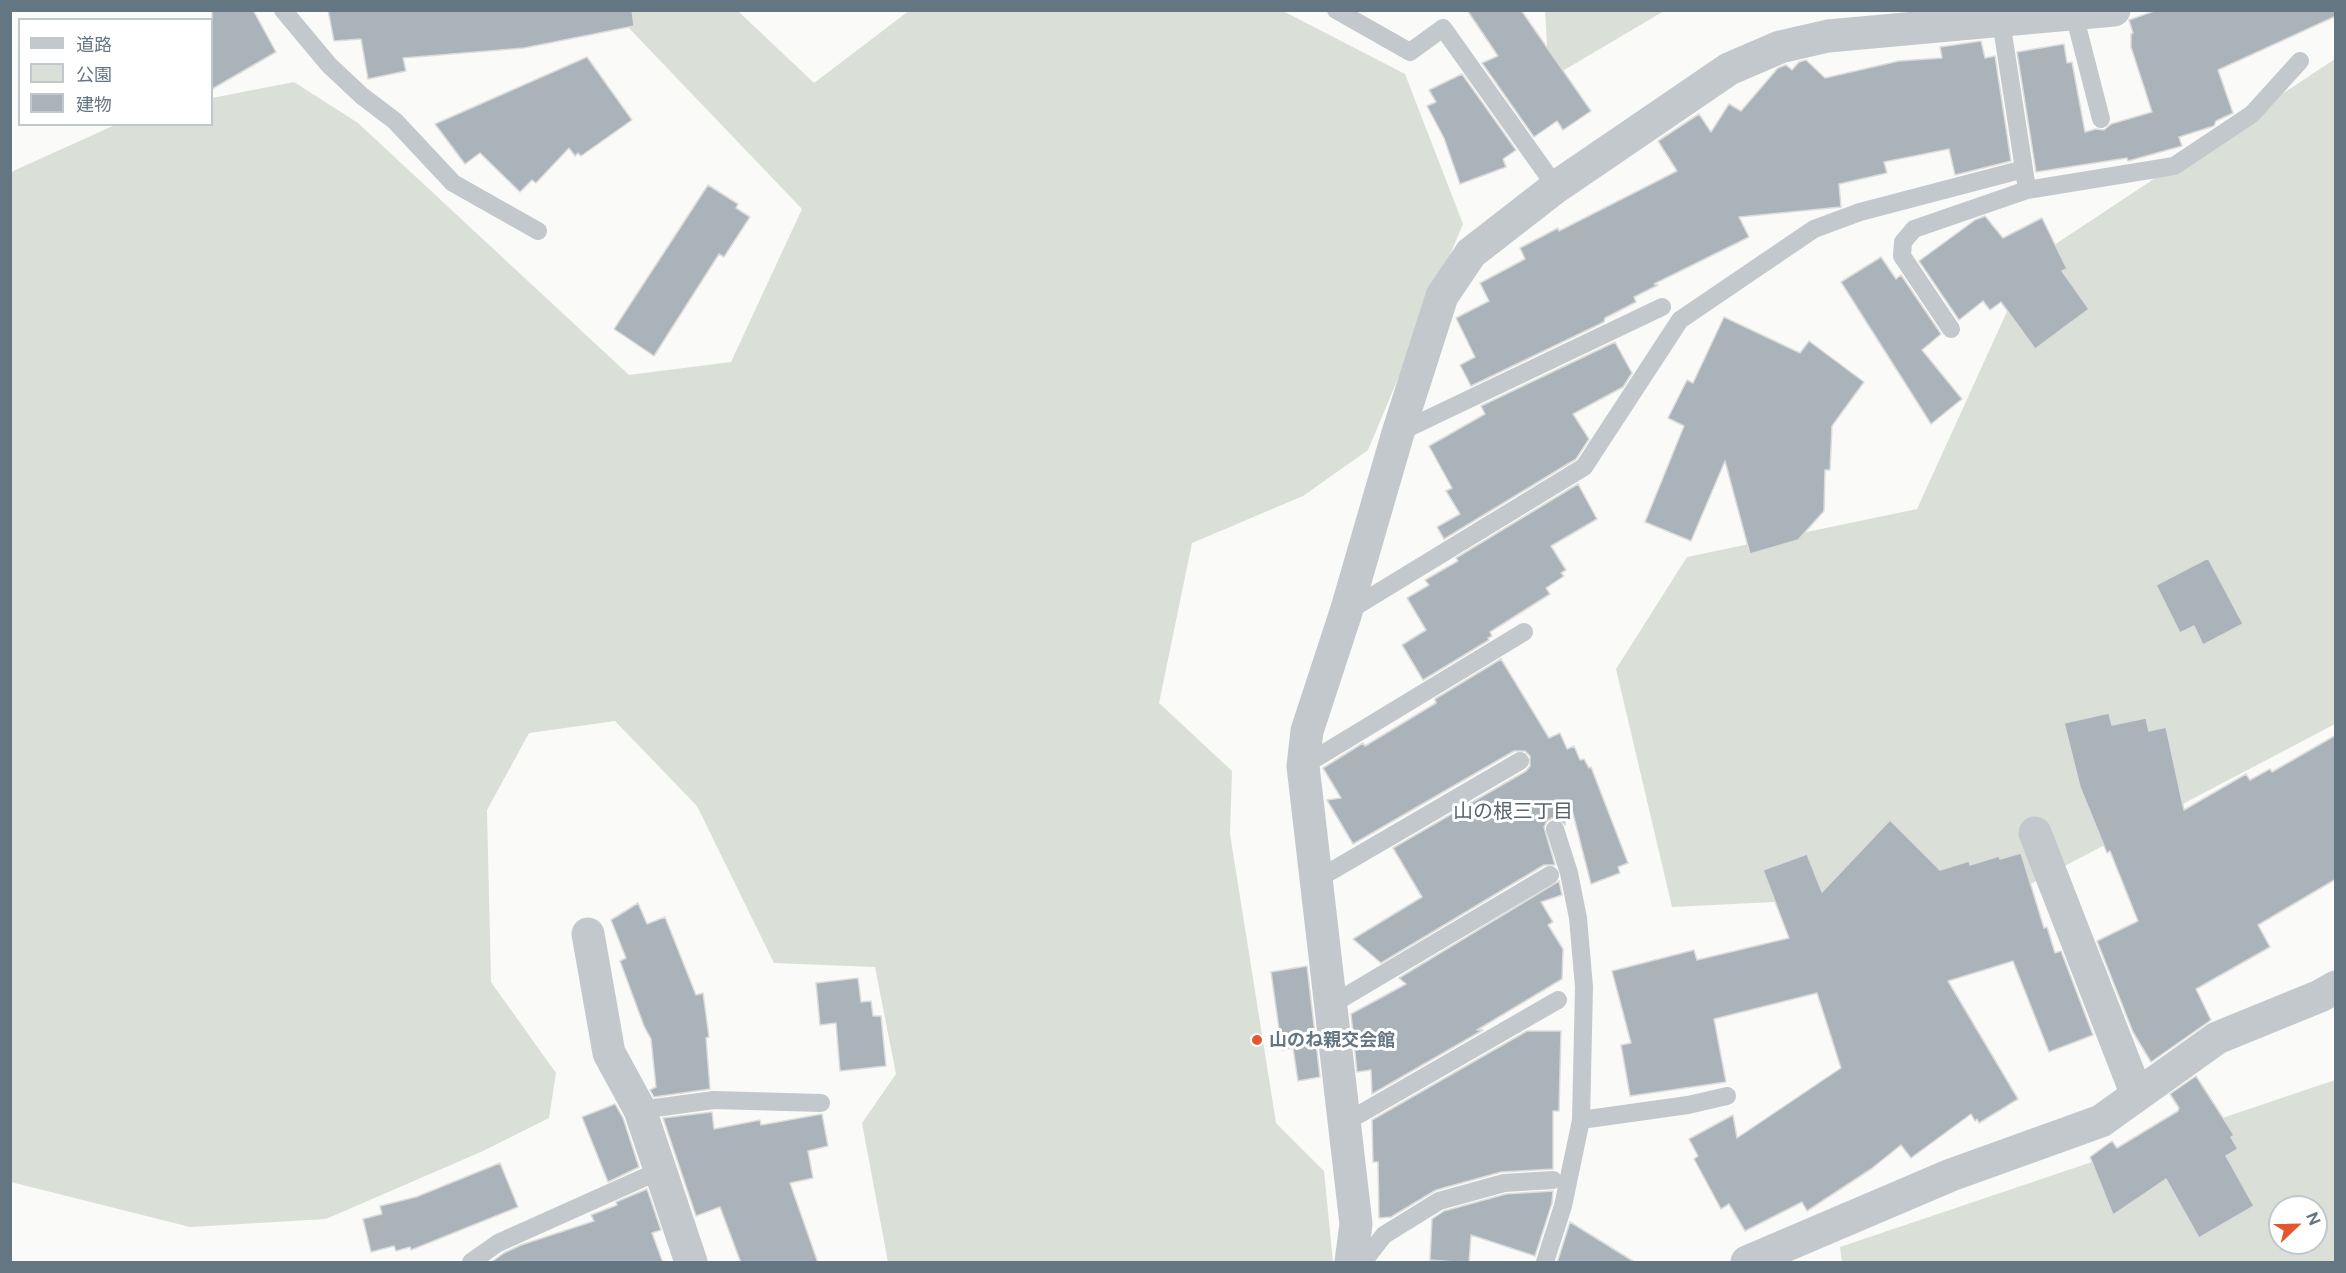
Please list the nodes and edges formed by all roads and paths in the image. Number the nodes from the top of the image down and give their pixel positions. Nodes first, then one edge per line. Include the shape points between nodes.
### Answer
1 (283, 10) edge
2 (1336, 10) edge
3 (2114, 10) edge
4 (2074, 14) junction
5 (2001, 21) junction
6 (2300, 61) dead end
7 (2101, 118) dead end
8 (2024, 169) junction
9 (1556, 187) junction
10 (2027, 190) junction
11 (538, 231) dead end
12 (1662, 307) dead end
13 (1951, 329) dead end
14 (1398, 433) junction
15 (1346, 612) junction
16 (1524, 632) dead end
17 (1520, 761) dead end
18 (1303, 766) junction
19 (1555, 829) dead end
20 (2035, 833) dead end
21 (1550, 875) dead end
22 (1316, 880) junction
23 (588, 934) dead end
24 (2336, 987) edge
25 (1558, 1000) dead end
26 (1331, 1005) junction
27 (2137, 1095) junction
28 (1727, 1096) dead end
29 (821, 1103) dead end
30 (640, 1110) junction
31 (1581, 1120) junction
32 (1346, 1122) junction
33 (661, 1170) junction
34 (1553, 1180) dead end
35 (471, 1263) edge
36 (691, 1263) edge
37 (1351, 1263) edge
38 (1364, 1263) edge
39 (1545, 1263) edge
40 (1747, 1263) edge

1 - 11 lane via 329,65 395,121 453,183
2 - 9 lane via 1410,52 1443,28
3 - 4 street
4 - 5 street
4 - 7 lane
5 - 8 lane
5 - 9 street via 1828,36 1780,47 1729,69
6 - 10 lane via 2252,114 2174,166
8 - 10 lane
8 - 15 lane via 1860,212 1814,229 1680,320 1584,467
9 - 14 street via 1471,253 1442,296
10 - 13 lane via 1914,229 1903,242 1902,256
12 - 14 lane
14 - 15 street
15 - 18 street via 1307,731
16 - 18 lane
17 - 22 lane
18 - 22 street
19 - 31 lane via 1569,873 1580,941 1584,987
20 - 27 street
21 - 26 lane
22 - 26 street
23 - 30 street via 609,1053
24 - 27 street via 2217,1038
25 - 32 lane
26 - 32 street
27 - 40 street via 2101,1121 1951,1175
28 - 31 lane
29 - 30 lane via 714,1100
30 - 33 street
31 - 39 lane via 1563,1206
32 - 37 street via 1356,1224
33 - 35 lane via 498,1243
33 - 36 street
34 - 38 lane via 1504,1183 1438,1201 1384,1235

